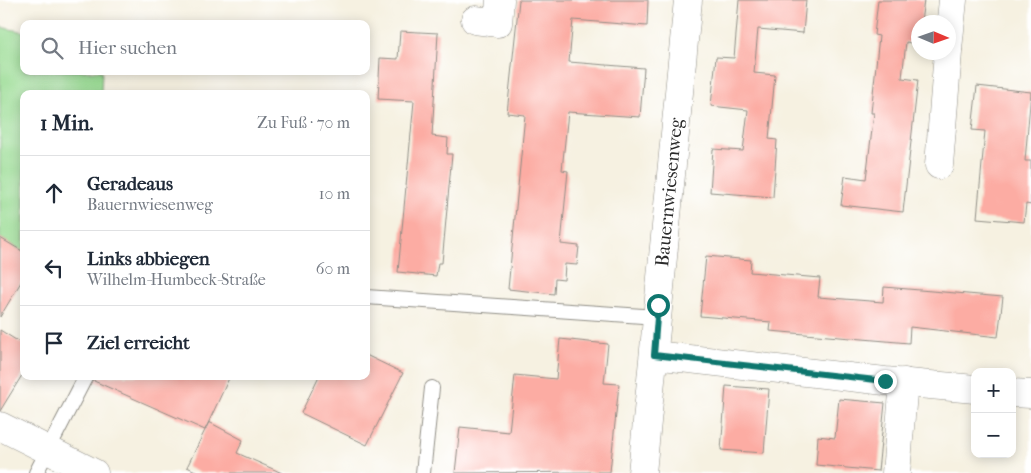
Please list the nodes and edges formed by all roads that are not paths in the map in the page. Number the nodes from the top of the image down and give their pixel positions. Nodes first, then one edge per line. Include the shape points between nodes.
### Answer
1 (500, 0) edge
2 (688, 0) edge
3 (953, 0) edge
4 (952, 15) edge
5 (474, 20) dead end
6 (947, 60) edge
7 (939, 165) dead end
8 (370, 297) edge
9 (657, 317) junction
10 (654, 355) junction
11 (84, 380) edge
12 (904, 382) junction
13 (432, 388) dead end
14 (971, 389) edge
15 (1016, 393) edge
16 (1031, 394) edge
17 (0, 426) edge
18 (41, 462) edge
19 (94, 473) edge
20 (423, 473) edge
21 (642, 473) edge
22 (896, 473) edge

1 - 5 street via 498,22
2 - 9 street, Bauernwiesenweg
3 - 4 street
6 - 7 street
8 - 9 lane
9 - 10 street, Bauernwiesenweg
10 - 12 street
10 - 21 street, Bauernwiesenweg
11 - 18 lane
12 - 14 street
12 - 22 street
13 - 20 lane
15 - 16 street
17 - 18 street
18 - 19 street

